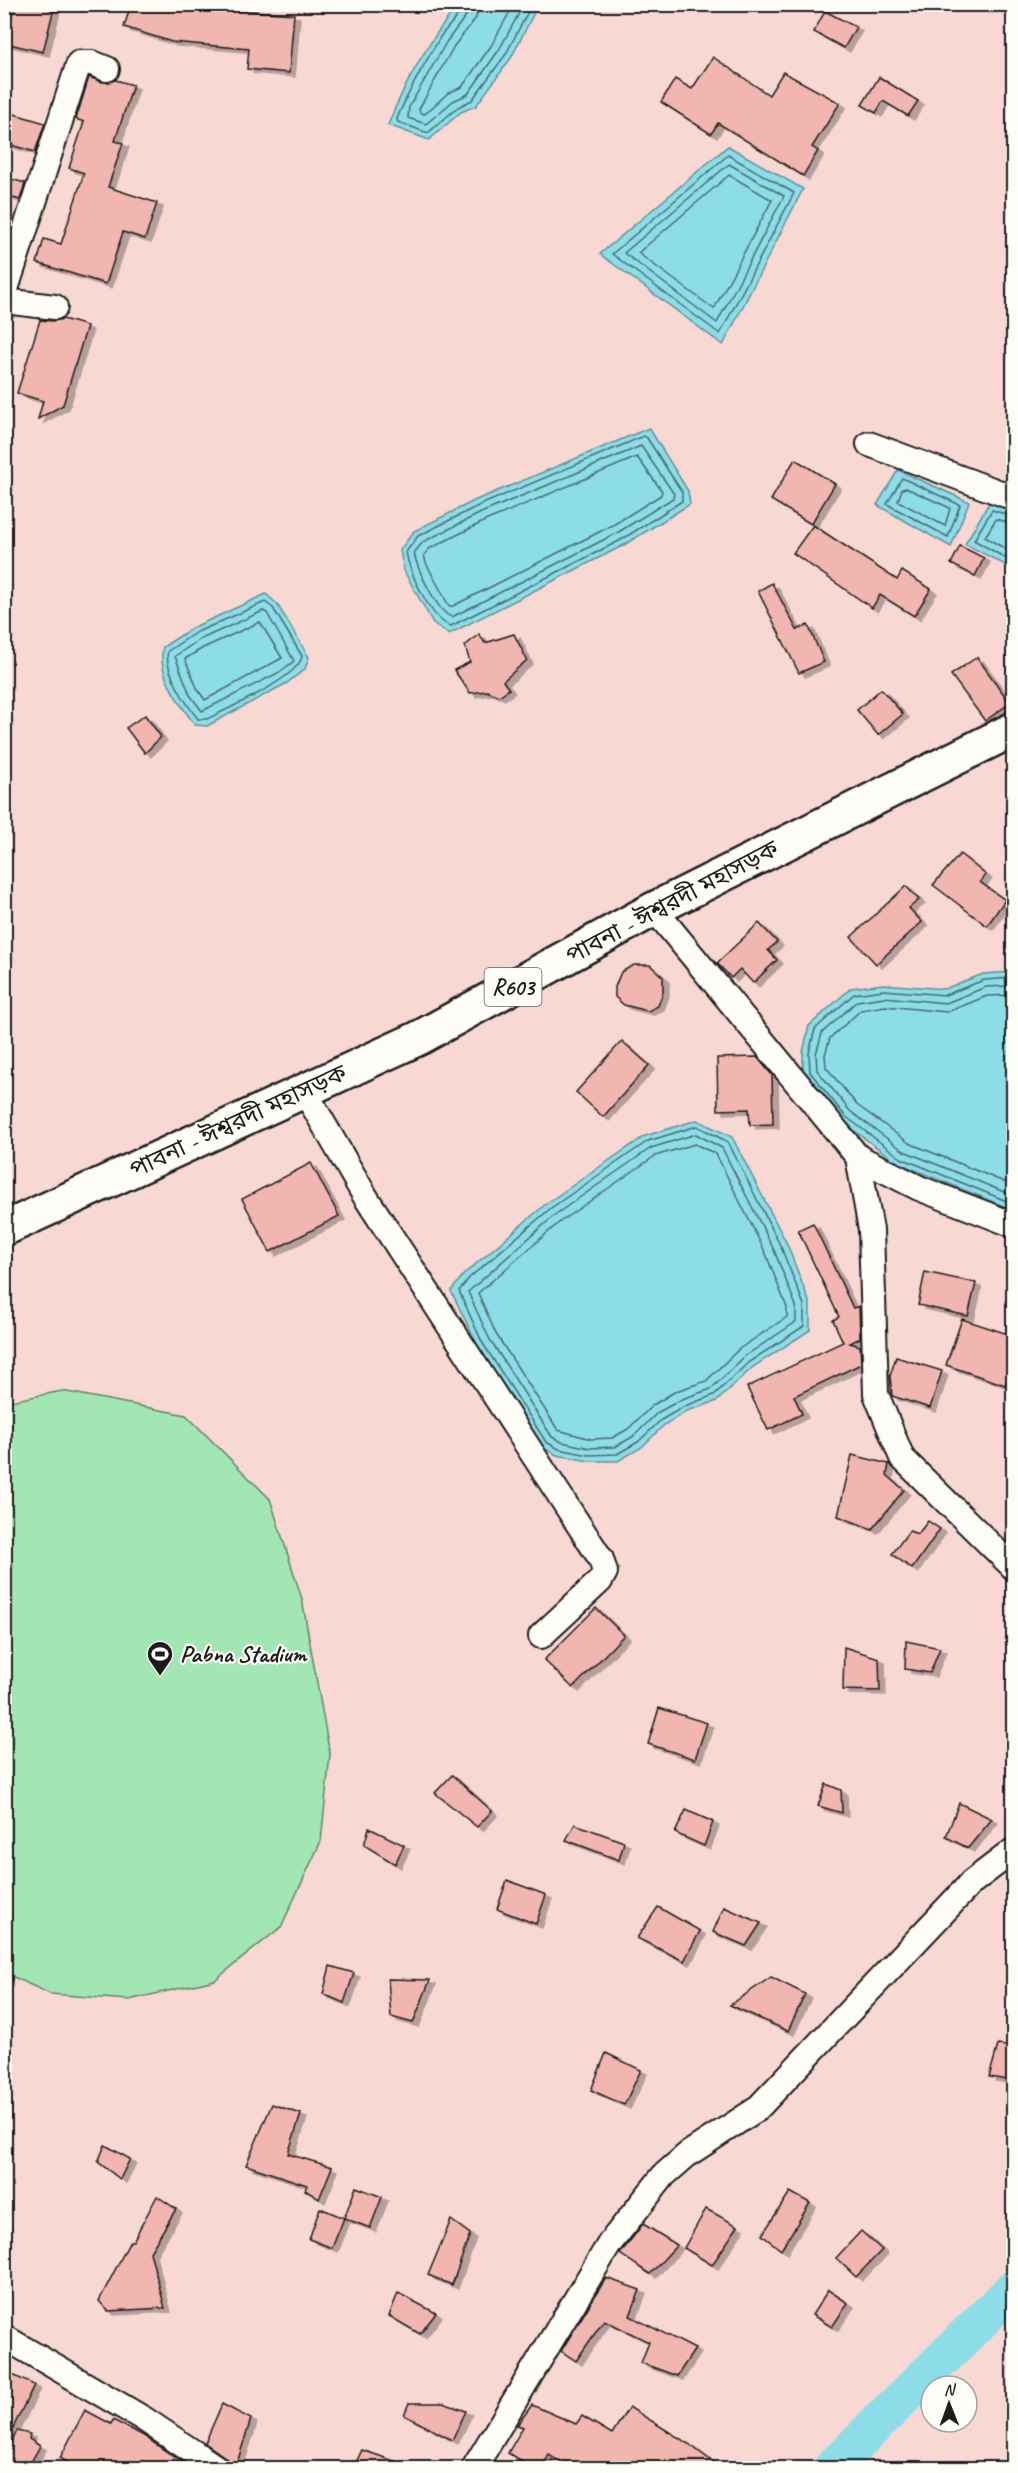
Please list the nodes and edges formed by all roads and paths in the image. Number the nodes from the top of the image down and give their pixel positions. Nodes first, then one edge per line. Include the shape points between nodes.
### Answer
1 (107, 69) dead end
2 (4, 295) edge
3 (4, 301) edge
4 (55, 308) dead end
5 (869, 444) dead end
6 (1014, 498) edge
7 (1014, 729) edge
8 (654, 909) junction
9 (304, 1090) junction
10 (858, 1156) junction
11 (1014, 1225) edge
12 (4, 1229) edge
13 (1014, 1568) edge
14 (541, 1636) dead end
15 (1014, 1850) edge
16 (4, 2337) edge
17 (217, 2469) edge
18 (474, 2469) edge

1 - 2 street via 79,63
3 - 4 street
5 - 6 street
7 - 8 main road, পাবনা - ঈশ্বরদী মহাসড়ক / R603
8 - 9 main road, পাবনা - ঈশ্বরদী মহাসড়ক / R603 via 419,1038
8 - 10 street
9 - 12 main road, পাবনা - ঈশ্বরদী মহাসড়ক / R603
9 - 14 street via 365,1196 601,1558 605,1572 600,1581
10 - 11 street via 919,1188
10 - 13 street via 871,1230 876,1394 902,1458
15 - 18 street via 972,1882 757,2109 688,2154 664,2175 610,2243
16 - 17 street via 144,2419

